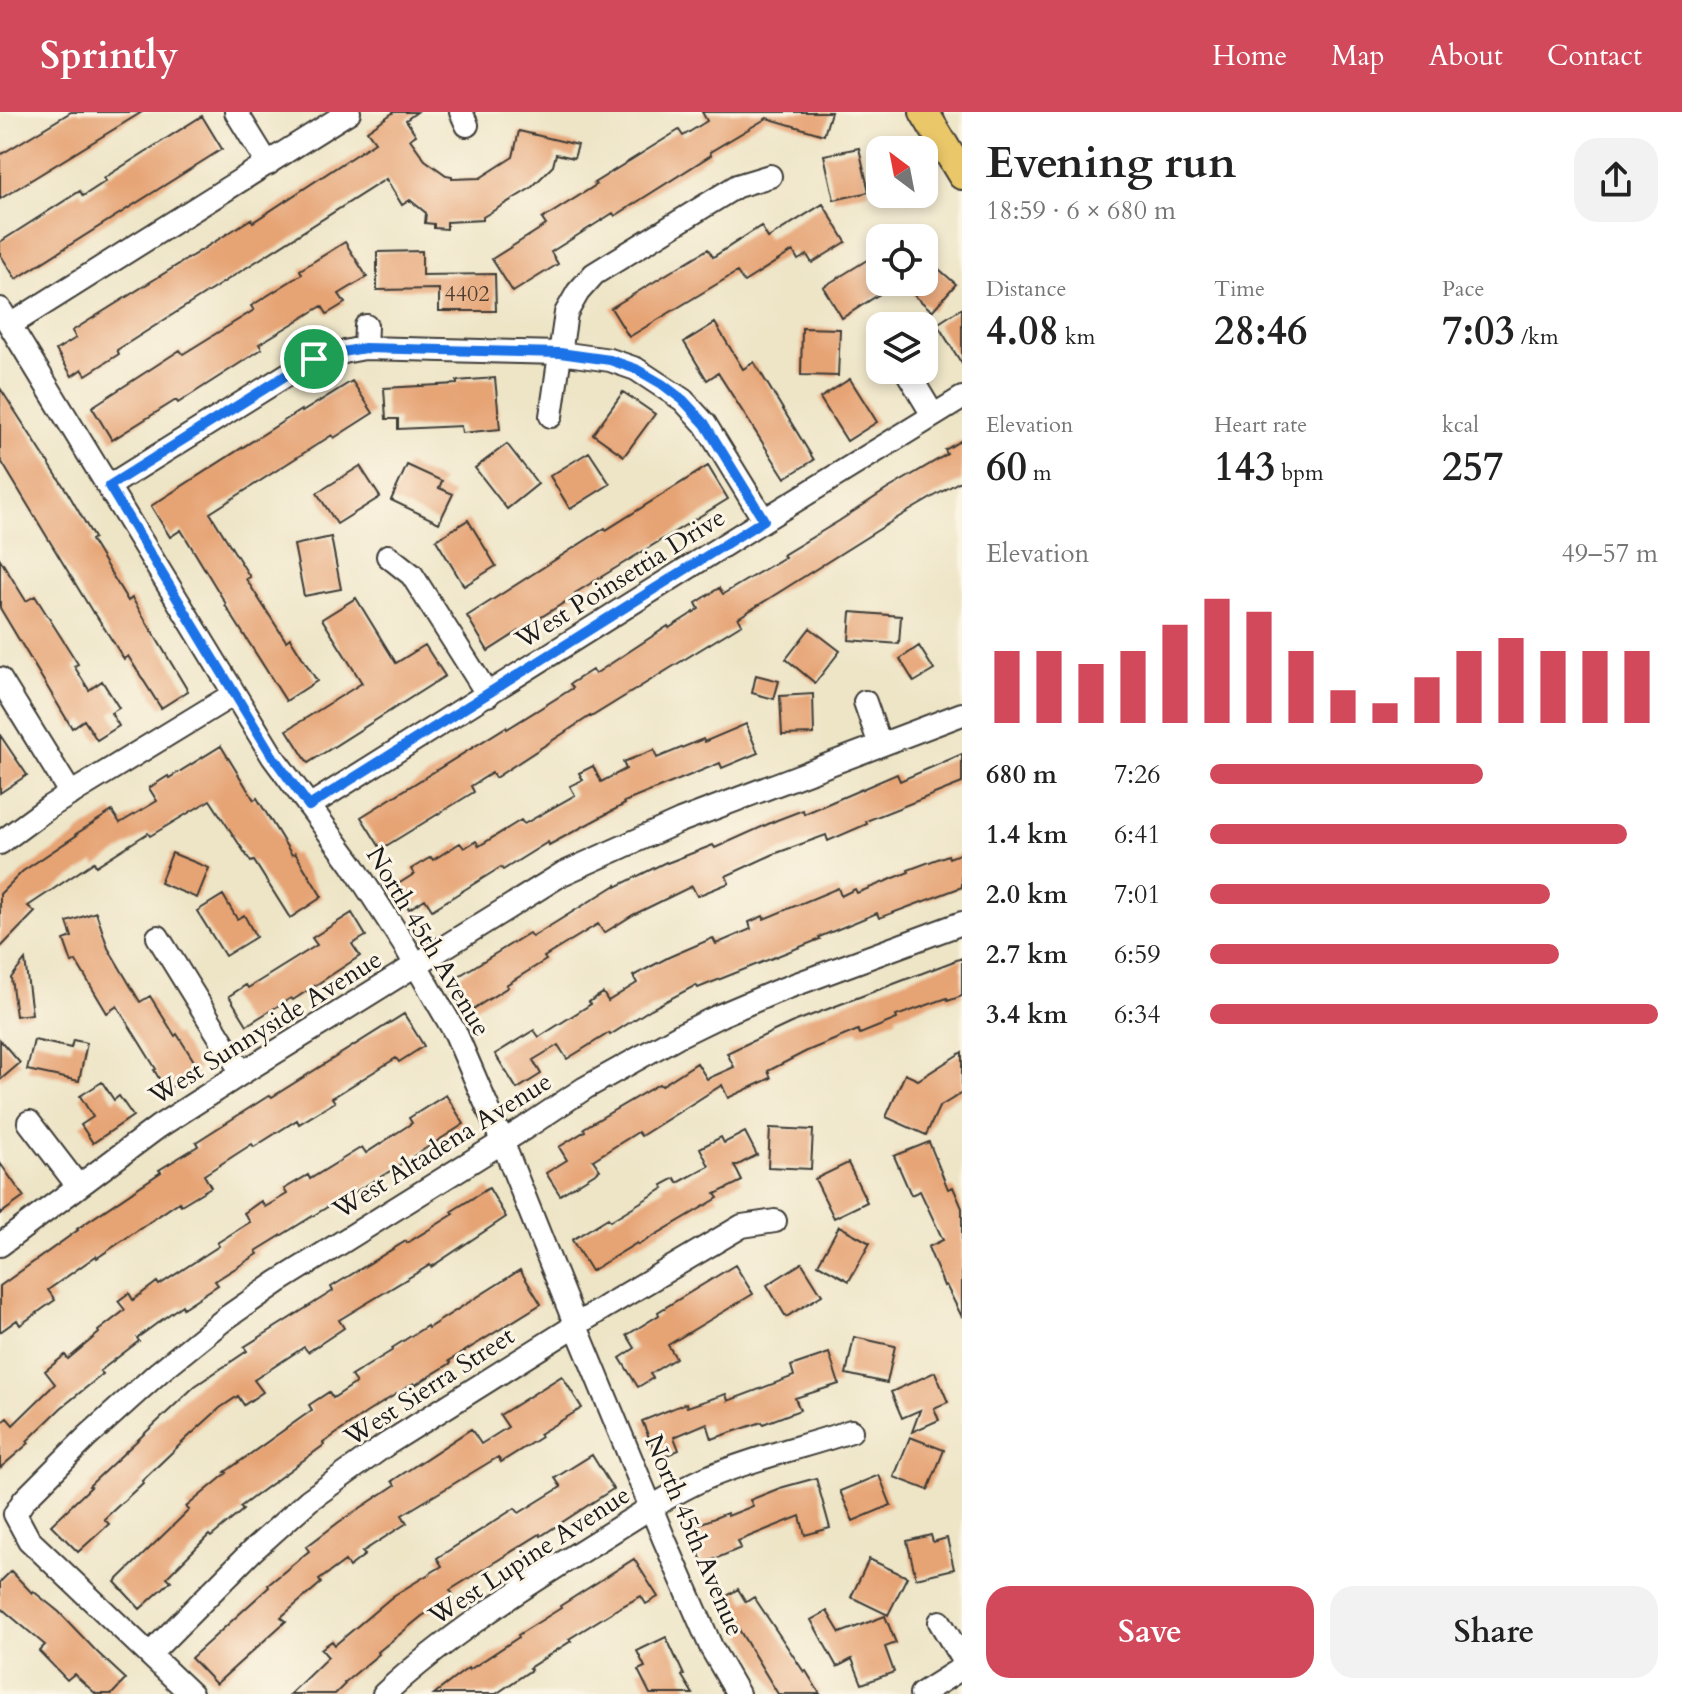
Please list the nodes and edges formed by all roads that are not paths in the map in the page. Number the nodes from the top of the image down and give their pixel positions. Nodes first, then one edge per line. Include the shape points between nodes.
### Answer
1 (236, 112) edge
2 (349, 112) edge
3 (924, 112) edge
4 (268, 164) junction
5 (962, 175) edge
6 (770, 176) dead end
7 (5, 317) edge
8 (560, 353) junction
9 (914, 384) edge
10 (962, 398) edge
11 (933, 415) junction
12 (551, 416) dead end
13 (109, 486) junction
14 (764, 520) junction
15 (388, 556) dead end
16 (0, 679) edge
17 (234, 694) junction
18 (488, 695) junction
19 (865, 702) dead end
20 (962, 714) edge
21 (880, 745) junction
22 (71, 794) junction
23 (309, 806) junction
24 (0, 843) edge
25 (962, 923) edge
26 (158, 937) dead end
27 (417, 965) junction
28 (242, 1073) junction
29 (29, 1122) dead end
30 (502, 1141) junction
31 (78, 1186) junction
32 (775, 1221) dead end
33 (0, 1245) edge
34 (576, 1326) junction
35 (851, 1431) dead end
36 (652, 1508) junction
37 (940, 1622) dead end
38 (150, 1654) junction
39 (962, 1659) edge
40 (962, 1668) edge
41 (191, 1694) edge
42 (384, 1694) edge
43 (738, 1694) edge
44 (921, 1694) edge

1 - 4 street
2 - 4 street
3 - 5 main road
4 - 7 street
6 - 8 street via 737,186 594,274 566,313
7 - 13 street, North 45th Avenue
8 - 12 street
8 - 13 street via 365,337 293,371
8 - 14 street via 636,369 683,400 705,424
9 - 11 street
10 - 11 street, West Poinsettia Drive
11 - 14 street, West Poinsettia Drive
13 - 17 street, North 45th Avenue
14 - 18 street, West Poinsettia Drive
15 - 18 street via 412,575
16 - 22 street
17 - 22 street
17 - 23 street, North 45th Avenue
18 - 23 street, West Poinsettia Drive
19 - 21 street
20 - 21 street, West Sunnyside Avenue
21 - 27 street, West Sunnyside Avenue via 680,821 562,874
22 - 24 street
23 - 27 street, North 45th Avenue
25 - 30 street, West Altadena Avenue via 721,1015 596,1081
26 - 28 street
27 - 28 street, West Sunnyside Avenue
27 - 30 street, North 45th Avenue via 456,1034
28 - 31 street, West Sunnyside Avenue
29 - 31 street
30 - 34 street, North 45th Avenue
30 - 38 street, West Altadena Avenue via 226,1318 159,1372 24,1500 15,1514 29,1540
31 - 33 street, West Sunnyside Avenue
32 - 34 street, West Sierra Street via 742,1226
34 - 36 street, North 45th Avenue
34 - 38 street, West Sierra Street via 387,1444 309,1500
35 - 36 street, West Lupine Avenue via 704,1479
36 - 42 street, West Lupine Avenue via 478,1618
36 - 43 street, North 45th Avenue via 712,1649
37 - 39 street
38 - 41 street
40 - 44 street

